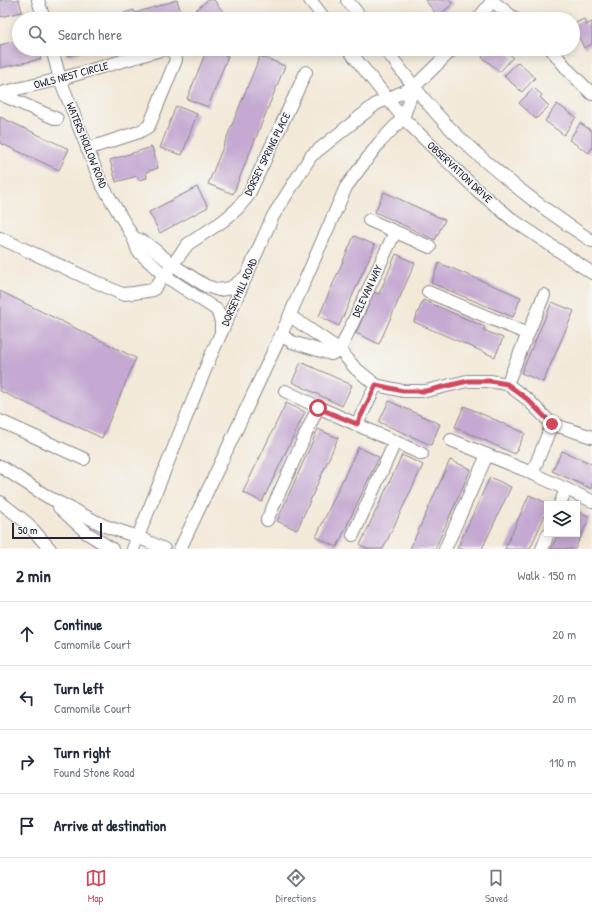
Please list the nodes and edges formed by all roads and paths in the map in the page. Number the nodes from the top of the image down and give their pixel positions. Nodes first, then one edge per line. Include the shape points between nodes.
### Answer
1 (38, 0) edge
2 (310, 0) edge
3 (347, 0) edge
4 (492, 0) edge
5 (42, 12) edge
6 (319, 12) edge
7 (356, 12) edge
8 (483, 12) edge
9 (507, 12) edge
10 (54, 56) edge
11 (140, 56) edge
12 (175, 56) edge
13 (353, 56) edge
14 (390, 56) edge
15 (446, 56) edge
16 (557, 56) edge
17 (306, 72) dead end
18 (60, 79) junction
19 (414, 87) junction
20 (0, 94) edge
21 (592, 94) edge
22 (387, 99) junction
23 (403, 118) junction
24 (57, 119) dead end
25 (87, 149) junction
26 (370, 220) dead end
27 (395, 232) junction
28 (133, 237) junction
29 (0, 238) edge
30 (592, 241) edge
31 (430, 247) dead end
32 (173, 266) junction
33 (592, 274) edge
34 (165, 276) junction
35 (246, 277) junction
36 (428, 292) dead end
37 (544, 295) dead end
38 (290, 316) junction
39 (221, 333) junction
40 (528, 334) junction
41 (280, 336) junction
42 (340, 350) junction
43 (507, 384) junction
44 (376, 385) junction
45 (285, 391) dead end
46 (318, 408) junction
47 (357, 424) junction
48 (552, 424) junction
49 (2, 426) edge
50 (592, 437) edge
51 (451, 440) dead end
52 (395, 442) junction
53 (422, 454) dead end
54 (487, 455) junction
55 (84, 459) dead end
56 (0, 466) edge
57 (532, 474) junction
58 (566, 489) junction
59 (48, 497) junction
60 (561, 501) edge
61 (592, 501) edge
62 (0, 502) edge
63 (267, 520) dead end
64 (352, 535) dead end
65 (138, 537) junction
66 (547, 537) edge
67 (50, 549) edge
68 (112, 549) edge
69 (133, 549) edge
70 (164, 549) edge
71 (180, 549) edge
72 (445, 549) edge
73 (542, 549) edge

1 - 5 street
2 - 6 street
3 - 7 street
4 - 8 street
4 - 9 street
10 - 18 street, WATERS HOLLOW ROAD
11 - 18 street, OWLS NEST CIRCLE
12 - 25 street, OWLS NEST CIRCLE via 176,60 149,126 139,132
13 - 22 street, OBSERVATION DRIVE
14 - 19 street
15 - 19 street, DORSEYMILL ROAD
16 - 21 street
17 - 32 street, DORSEY SPRING PLACE via 248,196 223,221 188,244
18 - 20 street, OWLS NEST CIRCLE
18 - 25 street, WATERS HOLLOW ROAD
19 - 22 street, DORSEYMILL ROAD
19 - 23 street, DORSEYMILL ROAD
19 - 30 street via 461,139 512,184
20 - 24 street
22 - 23 street, OBSERVATION DRIVE
22 - 35 street, DORSEYMILL ROAD via 376,104 311,156 272,216
23 - 33 street, OBSERVATION DRIVE via 478,192 513,220
23 - 38 street, DORSEYMILL ROAD via 379,142 346,187
25 - 28 street, WATERS HOLLOW ROAD via 101,183
26 - 27 street
27 - 31 street
27 - 42 street, DELEVAN WAY
28 - 32 street via 146,243
28 - 34 street, WATERS HOLLOW ROAD via 138,252
29 - 34 street, DORSEY SPRING PLACE via 122,294 153,290
32 - 34 street, DORSEY SPRING PLACE
32 - 35 street via 206,286 220,290 230,288
34 - 39 street, WATERS HOLLOW ROAD via 217,310 221,321
35 - 39 street, DORSEYMILL ROAD
36 - 40 street
37 - 40 street
38 - 41 street, DORSEYMILL ROAD
38 - 42 street
39 - 65 street, DORSEYMILL ROAD
40 - 43 street
41 - 42 street via 331,354
41 - 71 street, DORSEYMILL ROAD
42 - 44 street via 355,368
43 - 44 street via 468,381 426,391 403,391
43 - 48 street via 527,399
44 - 47 street
45 - 46 street
46 - 47 street
46 - 63 street
47 - 52 street
48 - 50 street
48 - 57 street
49 - 55 street
51 - 54 street
52 - 53 street
52 - 64 street
54 - 57 street
54 - 72 street
56 - 59 street
57 - 58 street
58 - 60 street
58 - 61 street
59 - 65 street via 105,526
59 - 68 street via 87,533
62 - 67 street via 27,523
65 - 69 street, DORSEYMILL ROAD
65 - 70 street
66 - 73 street

